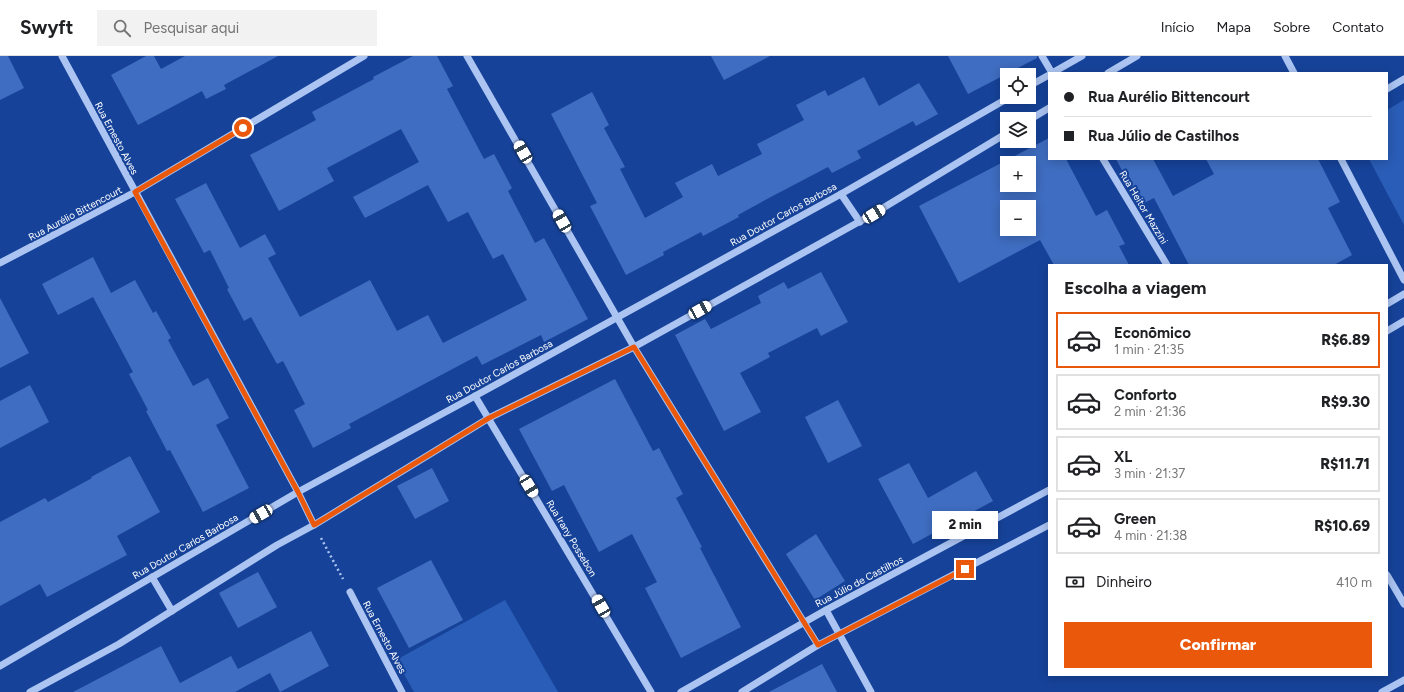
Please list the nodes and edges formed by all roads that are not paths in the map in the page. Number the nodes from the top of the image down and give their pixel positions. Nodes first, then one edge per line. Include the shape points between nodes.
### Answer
1 (62, 56) edge
2 (364, 56) edge
3 (467, 56) edge
4 (1042, 56) edge
5 (1082, 56) edge
6 (1137, 56) edge
7 (1285, 56) edge
8 (1051, 72) edge
9 (1054, 72) edge
10 (1110, 72) edge
11 (1293, 72) edge
12 (1048, 76) edge
13 (1404, 79) edge
14 (1036, 82) edge
15 (1388, 88) edge
16 (1000, 103) edge
17 (1048, 109) edge
18 (1036, 116) edge
19 (1000, 137) edge
20 (1104, 160) edge
21 (1342, 160) edge
22 (135, 192) junction
23 (842, 194) junction
24 (860, 222) junction
25 (0, 263) edge
26 (1166, 264) edge
27 (1404, 280) edge
28 (1404, 294) edge
29 (1388, 303) edge
30 (617, 318) junction
31 (1404, 321) edge
32 (1388, 330) edge
33 (634, 347) junction
34 (475, 396) junction
35 (489, 418) junction
36 (1048, 491) edge
37 (298, 492) junction
38 (314, 525) junction
39 (1048, 526) edge
40 (152, 577) junction
41 (1388, 577) edge
42 (350, 592) road end
43 (1404, 604) edge
44 (826, 610) junction
45 (172, 611) junction
46 (805, 622) junction
47 (840, 635) junction
48 (818, 645) junction
49 (0, 666) edge
50 (1404, 680) edge
51 (30, 692) edge
52 (402, 692) edge
53 (651, 692) edge
54 (681, 692) edge
55 (742, 692) edge
56 (871, 692) edge
57 (1382, 692) edge

1 - 22 street, Rua Ernesto Alves
2 - 22 street, Rua Aurélio Bittencourt
3 - 30 street
4 - 8 street
5 - 9 street
6 - 10 street
7 - 11 street
12 - 14 street
13 - 15 street
16 - 23 street, Rua Doutor Carlos Barbosa
17 - 18 street
19 - 24 street
20 - 26 street, Rua Heitor Mazzini
21 - 27 street
22 - 25 street, Rua Aurélio Bittencourt
22 - 37 street, Rua Ernesto Alves
23 - 24 street
23 - 30 street, Rua Doutor Carlos Barbosa
24 - 33 street
28 - 29 street
30 - 33 street
30 - 34 street, Rua Doutor Carlos Barbosa
31 - 32 street
33 - 35 street
33 - 46 street
34 - 35 street, Rua Irany Possebon
34 - 37 street, Rua Doutor Carlos Barbosa
35 - 38 street
35 - 53 street, Rua Irany Possebon
36 - 44 street, Rua Júlio de Castilhos
37 - 38 street, Rua Ernesto Alves
37 - 40 street, Rua Doutor Carlos Barbosa
38 - 45 street via 277,545
39 - 47 street
40 - 45 street
40 - 49 street, Rua Doutor Carlos Barbosa
41 - 43 street
42 - 52 street, Rua Ernesto Alves
44 - 46 street, Rua Júlio de Castilhos
44 - 47 street
45 - 51 street via 119,644
46 - 48 street
46 - 54 street, Rua Júlio de Castilhos
47 - 48 street
47 - 56 street
48 - 55 street
50 - 57 street

